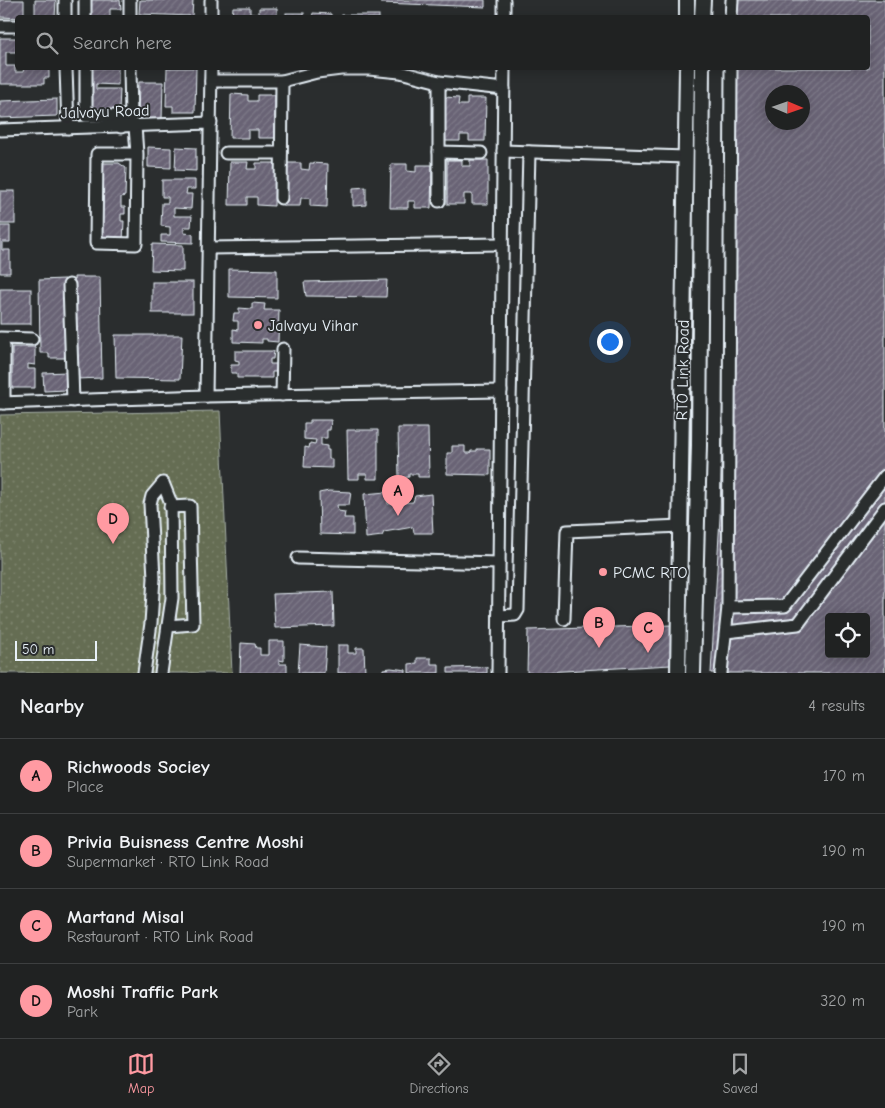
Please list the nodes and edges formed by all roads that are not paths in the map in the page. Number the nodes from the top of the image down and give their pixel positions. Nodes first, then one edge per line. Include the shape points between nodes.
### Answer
1 (65, 0) edge
2 (85, 0) edge
3 (130, 0) edge
4 (211, 0) edge
5 (504, 0) edge
6 (687, 0) edge
7 (702, 0) edge
8 (732, 0) edge
9 (65, 15) edge
10 (85, 15) edge
11 (130, 15) edge
12 (211, 15) edge
13 (504, 15) edge
14 (687, 15) edge
15 (702, 15) edge
16 (732, 15) edge
17 (0, 26) edge
18 (15, 26) edge
19 (66, 70) edge
20 (86, 70) edge
21 (130, 70) edge
22 (211, 70) edge
23 (333, 70) edge
24 (384, 70) edge
25 (504, 70) edge
26 (687, 70) edge
27 (702, 70) edge
28 (731, 70) edge
29 (211, 81) junction
30 (282, 81) junction
31 (439, 82) junction
32 (504, 89) junction
33 (121, 121) junction
34 (211, 123) junction
35 (136, 126) junction
36 (68, 128) junction
37 (0, 130) edge
38 (503, 151) junction
39 (439, 152) junction
40 (529, 152) junction
41 (226, 153) dead end
42 (281, 153) junction
43 (481, 153) dead end
44 (137, 154) junction
45 (686, 156) junction
46 (281, 198) dead end
47 (439, 201) dead end
48 (502, 244) junction
49 (209, 248) junction
50 (69, 285) dead end
51 (0, 339) edge
52 (32, 339) dead end
53 (283, 349) dead end
54 (501, 391) junction
55 (282, 395) junction
56 (206, 396) junction
57 (73, 401) junction
58 (2, 403) edge
59 (885, 476) edge
60 (170, 507) junction
61 (885, 508) edge
62 (681, 526) junction
63 (298, 558) dead end
64 (500, 562) junction
65 (728, 607) junction
66 (499, 616) junction
67 (564, 619) dead end
68 (168, 626) junction
69 (726, 632) junction
70 (144, 673) edge
71 (161, 673) edge
72 (498, 673) edge
73 (678, 673) edge
74 (693, 673) edge
75 (721, 673) edge

1 - 9 street
2 - 10 street
3 - 11 street
4 - 12 street
5 - 13 street
6 - 14 main road
7 - 15 main road
8 - 16 street
17 - 18 street
19 - 36 street
20 - 33 street via 86,116
21 - 33 street via 131,116
22 - 29 street
23 - 30 street
24 - 31 street
25 - 32 street
26 - 45 main road, RTO Link Road
27 - 74 main road, RTO Link Road via 699,445
28 - 65 street
29 - 30 street
29 - 34 street
30 - 42 street
31 - 32 street
31 - 39 street
32 - 38 street
33 - 35 street, Jalvayu Road
33 - 36 street, Jalvayu Road
34 - 35 street, Jalvayu Road
34 - 49 street
35 - 44 street
36 - 37 street, Jalvayu Road
38 - 40 street
38 - 48 street
39 - 43 street
39 - 47 street
40 - 45 street
40 - 66 street via 518,610 515,615
41 - 42 street
42 - 46 street
44 - 44 street via 97,154 96,243 136,244
45 - 62 main road, RTO Link Road
48 - 49 street
48 - 54 street
49 - 56 street
50 - 57 street
51 - 52 street
51 - 58 street via 4,347
53 - 55 street
54 - 55 street
54 - 64 street
55 - 56 street
56 - 57 street
57 - 58 street
59 - 65 street via 785,606
60 - 68 street via 172,598
60 - 68 street via 190,506 193,624
60 - 70 street via 163,483 152,496 150,504 154,578
61 - 69 street via 798,624
62 - 67 street via 568,531
62 - 73 main road, RTO Link Road
63 - 64 street
64 - 66 street
65 - 69 street
66 - 72 street
68 - 71 street
69 - 75 street

